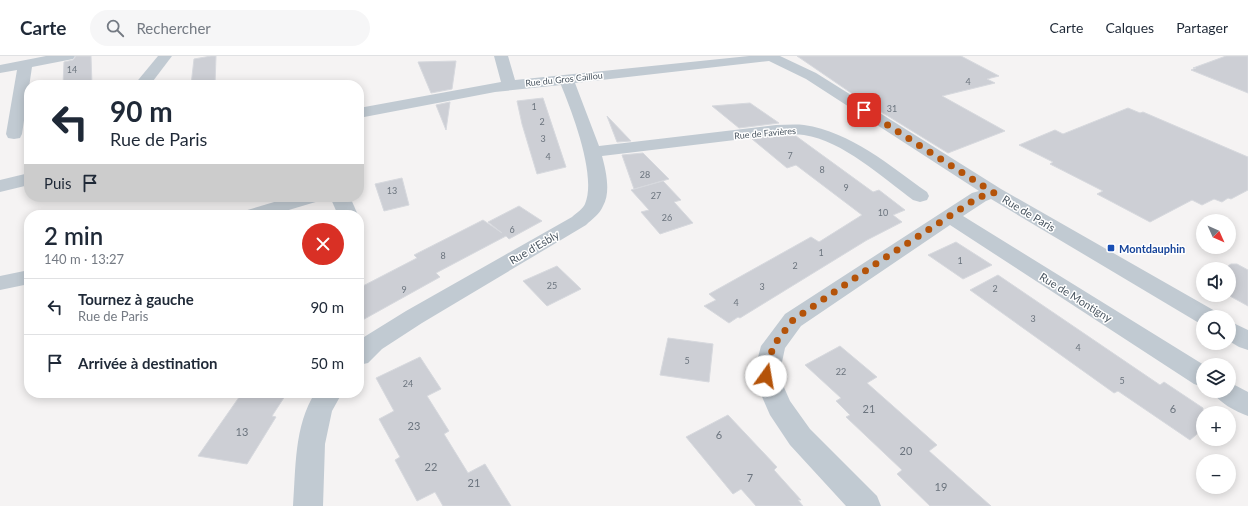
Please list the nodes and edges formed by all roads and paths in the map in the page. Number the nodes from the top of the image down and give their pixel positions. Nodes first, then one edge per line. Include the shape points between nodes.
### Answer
1 (68, 56) edge
2 (165, 56) edge
3 (502, 56) edge
4 (772, 57) edge
5 (25, 64) junction
6 (0, 68) edge
7 (566, 79) junction
8 (146, 80) edge
9 (510, 85) junction
10 (364, 113) edge
11 (14, 134) dead end
12 (593, 152) junction
13 (24, 180) edge
14 (0, 186) edge
15 (994, 193) junction
16 (920, 196) dead end
17 (300, 202) edge
18 (280, 210) edge
19 (950, 217) junction
20 (24, 278) edge
21 (0, 284) edge
22 (1196, 311) edge
23 (1236, 334) edge
24 (1248, 341) edge
25 (364, 351) edge
26 (1196, 373) edge
27 (326, 398) edge
28 (1236, 398) edge
29 (1248, 405) edge
30 (308, 506) edge
31 (866, 506) edge

1 - 5 street
2 - 8 street
3 - 9 street
4 - 7 street, Rue du Gros Caillou
4 - 15 street, Rue de Paris via 811,76
5 - 6 street
5 - 11 street
7 - 9 street, Rue du Gros Caillou
7 - 12 street, Rue d'Esbly
9 - 10 street, Rue du Gros Caillou
12 - 16 street, Rue de Favières via 776,130 804,130 851,148
12 - 25 street, Rue d'Esbly via 598,193 594,206 579,221 414,317
13 - 14 street
15 - 19 street via 979,197
15 - 22 street, Rue de Paris
17 - 18 street
19 - 26 street, Rue de Montigny
19 - 31 street via 793,320 773,346 766,376 779,406 800,437
20 - 21 street
23 - 24 street
27 - 30 street via 319,409 311,444
28 - 29 street

